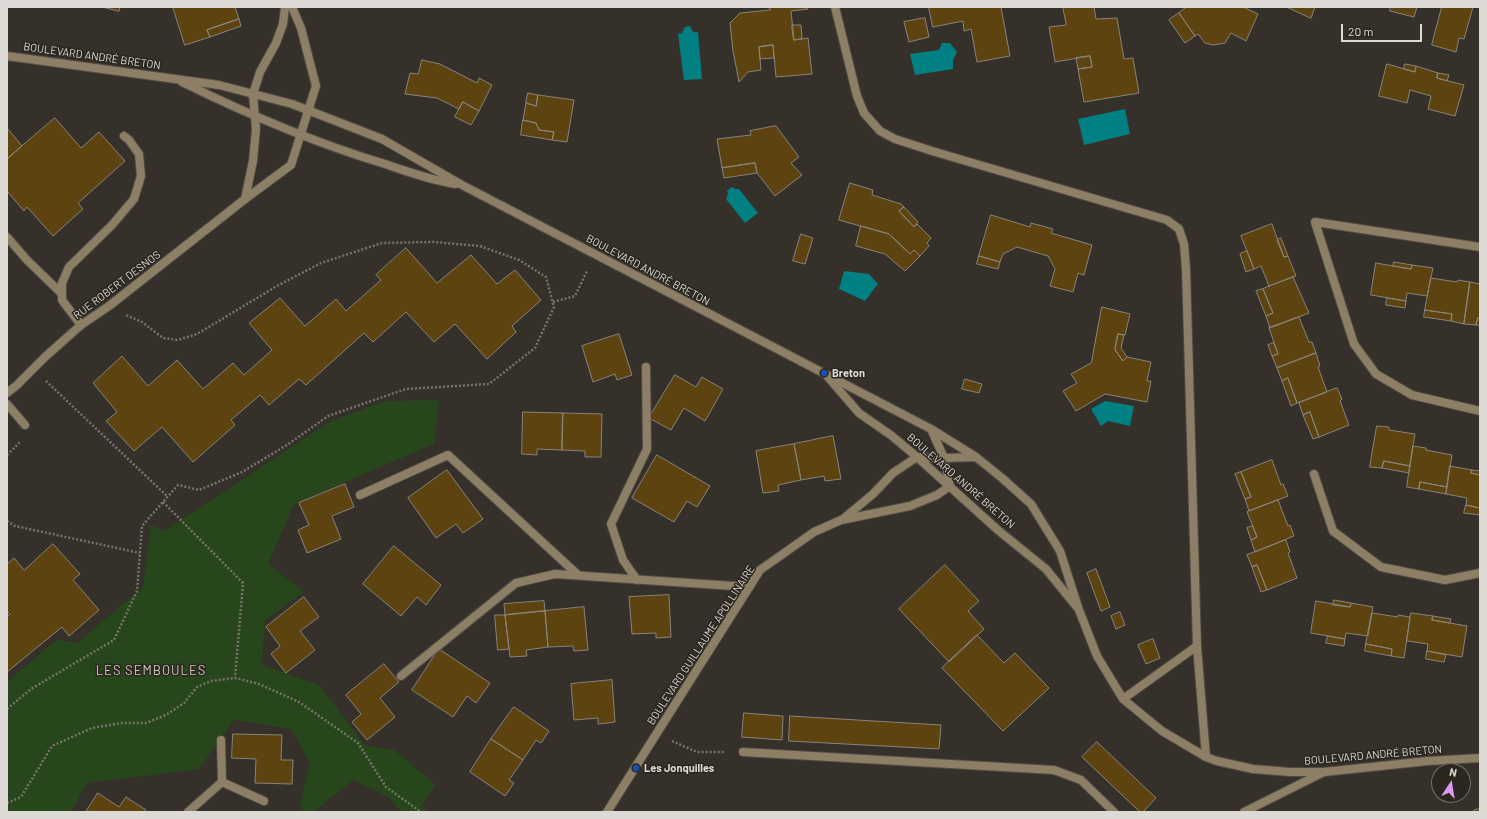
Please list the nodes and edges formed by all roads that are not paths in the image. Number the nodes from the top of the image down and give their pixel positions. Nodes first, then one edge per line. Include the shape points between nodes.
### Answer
1 (285, 7) edge
2 (292, 7) edge
3 (835, 7) edge
4 (7, 56) edge
5 (174, 79) junction
6 (253, 94) junction
7 (309, 111) junction
8 (255, 116) junction
9 (300, 134) junction
10 (124, 136) dead end
11 (462, 185) junction
12 (245, 198) junction
13 (7, 237) edge
14 (1480, 247) edge
15 (62, 294) junction
16 (81, 325) junction
17 (646, 367) dead end
18 (824, 373) junction
19 (7, 393) edge
20 (7, 404) edge
21 (1480, 411) edge
22 (25, 425) dead end
23 (931, 429) junction
24 (918, 457) junction
25 (976, 457) junction
26 (944, 458) junction
27 (1314, 474) dead end
28 (950, 486) junction
29 (360, 495) dead end
30 (841, 520) junction
31 (1480, 573) edge
32 (578, 575) junction
33 (637, 580) junction
34 (749, 587) junction
35 (1079, 610) junction
36 (1197, 646) junction
37 (401, 676) dead end
38 (1123, 699) junction
39 (221, 740) dead end
40 (743, 752) road end
41 (1206, 757) junction
42 (1480, 758) edge
43 (1324, 772) junction
44 (222, 782) junction
45 (264, 801) dead end
46 (188, 812) edge
47 (607, 812) edge
48 (1114, 812) edge
49 (1244, 812) edge

1 - 6 street via 283,24 260,72
2 - 7 street via 301,28 316,86
3 - 36 street via 857,96 864,113 880,132 932,151 1167,220 1179,229 1184,244 1186,269
4 - 5 street, BOULEVARD ANDRÉ BRETON
5 - 6 street, BOULEVARD ANDRÉ BRETON via 219,85
5 - 8 street, BOULEVARD ANDRÉ BRETON
6 - 7 street, BOULEVARD ANDRÉ BRETON
6 - 8 street
7 - 9 street
7 - 11 street, BOULEVARD ANDRÉ BRETON via 382,139
8 - 9 street, BOULEVARD ANDRÉ BRETON
8 - 12 street via 253,162
9 - 11 street, BOULEVARD ANDRÉ BRETON via 421,176
9 - 12 street, RUE ROBERT DESNOS via 291,165
10 - 15 street via 139,154 141,176 134,199 112,225 69,267 62,283
11 - 18 street, BOULEVARD ANDRÉ BRETON
12 - 16 street, RUE ROBERT DESNOS via 109,306
13 - 15 street
14 - 21 street via 1315,222 1354,344 1376,374 1412,395
15 - 16 street via 62,300
16 - 19 street, RUE ROBERT DESNOS
17 - 33 street via 646,449 612,524 623,560
18 - 23 street, BOULEVARD ANDRÉ BRETON
18 - 24 street, BOULEVARD ANDRÉ BRETON via 859,413
20 - 22 street
23 - 25 street, BOULEVARD ANDRÉ BRETON
23 - 26 street
24 - 26 street
24 - 28 street, BOULEVARD ANDRÉ BRETON
24 - 30 street, BOULEVARD GUILLAUME APOLLINAIRE via 893,473 873,494
25 - 26 street
25 - 35 street, BOULEVARD ANDRÉ BRETON via 1031,504 1060,551
26 - 28 street
27 - 31 street via 1333,532 1381,567 1445,580
28 - 30 street, BOULEVARD GUILLAUME APOLLINAIRE via 937,496 910,506
28 - 35 street, BOULEVARD ANDRÉ BRETON via 999,531 1046,568
29 - 32 street via 448,455
30 - 34 street, BOULEVARD GUILLAUME APOLLINAIRE via 814,532 760,570
32 - 33 street
32 - 37 street via 555,574 516,582
33 - 34 street
34 - 47 street, BOULEVARD GUILLAUME APOLLINAIRE
35 - 38 street, BOULEVARD ANDRÉ BRETON via 1097,656
36 - 38 street
36 - 41 street
38 - 41 street, BOULEVARD ANDRÉ BRETON via 1162,731
39 - 44 street
40 - 48 street via 1054,770 1081,780
41 - 43 street, BOULEVARD ANDRÉ BRETON via 1253,769
42 - 43 street, BOULEVARD ANDRÉ BRETON
43 - 49 street
44 - 45 street
44 - 46 street

